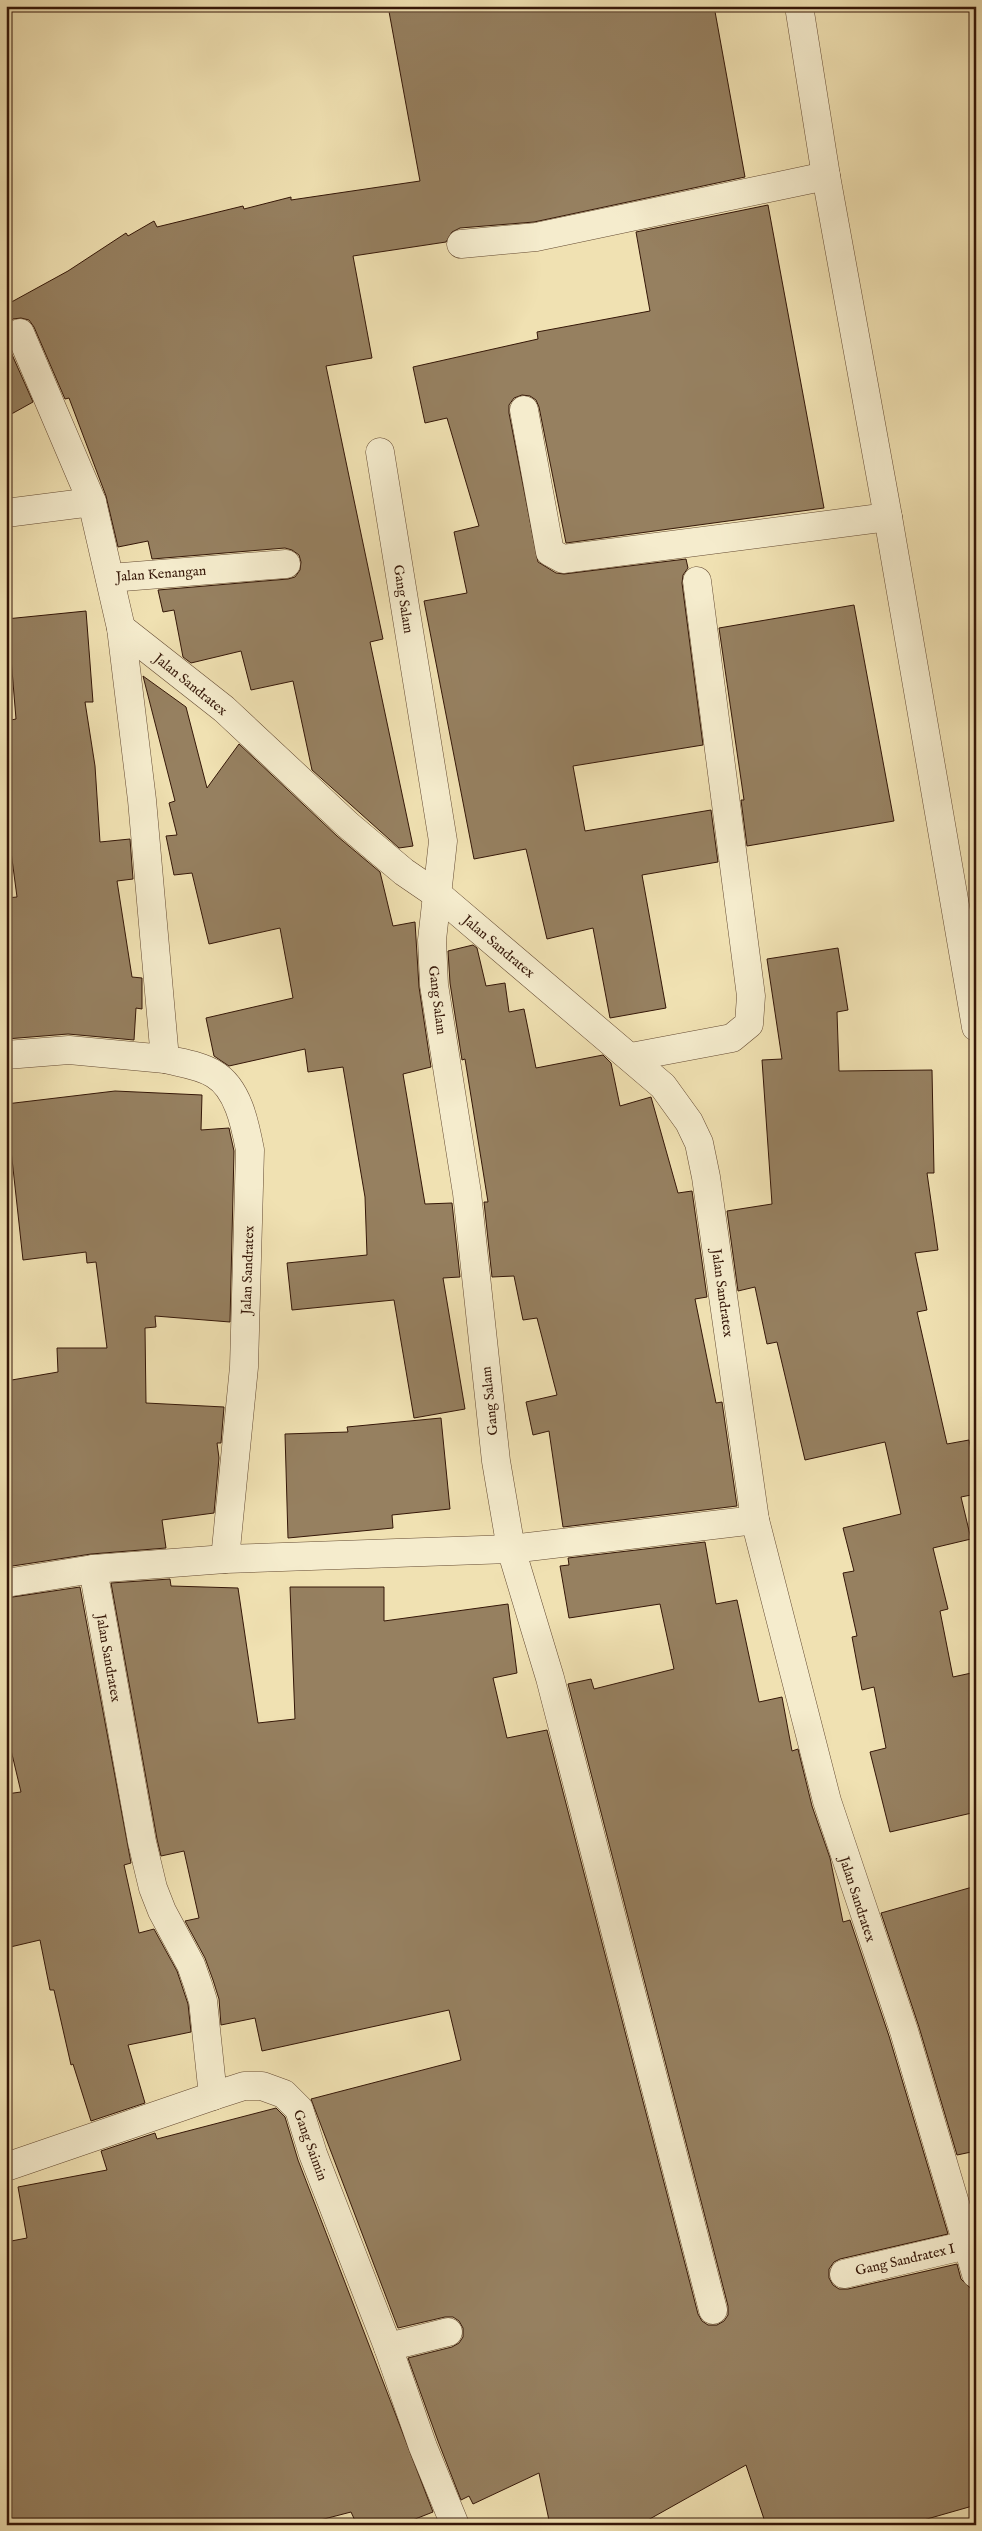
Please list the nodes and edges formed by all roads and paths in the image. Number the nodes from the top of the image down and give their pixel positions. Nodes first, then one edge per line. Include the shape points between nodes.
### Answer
1 (800, 6) edge
2 (826, 176) junction
3 (462, 244) dead end
4 (20, 333) dead end
5 (524, 410) dead end
6 (380, 452) dead end
7 (92, 502) junction
8 (6, 513) edge
9 (888, 517) junction
10 (286, 564) dead end
11 (110, 578) junction
12 (697, 581) dead end
13 (121, 628) junction
14 (437, 894) junction
15 (976, 1028) edge
16 (6, 1055) edge
17 (631, 1057) junction
18 (166, 1059) junction
19 (755, 1520) junction
20 (511, 1549) junction
21 (225, 1559) junction
22 (93, 1569) junction
23 (6, 1583) edge
24 (213, 2096) junction
25 (6, 2167) edge
26 (967, 2245) junction
27 (844, 2274) dead end
28 (976, 2274) edge
29 (712, 2310) dead end
30 (448, 2332) dead end
31 (388, 2347) junction
32 (456, 2525) edge

1 - 2 street
2 - 3 street via 536,237
2 - 9 street
4 - 7 street, Jalan Kenangan
5 - 9 street via 550,552 558,558
6 - 14 street, Gang Salam via 443,841
7 - 8 street
7 - 11 street, Jalan Kenangan
9 - 15 street
10 - 11 street, Jalan Kenangan
11 - 13 street
12 - 17 street via 751,1011 749,1024 732,1038
13 - 14 street, Jalan Sandratex via 224,710 348,825 404,872
13 - 18 street via 142,800
14 - 17 street, Jalan Sandratex
14 - 20 street, Gang Salam via 432,940 434,985 467,1193 496,1461
16 - 18 street, Jalan Sandratex via 69,1050
17 - 19 street, Jalan Sandratex via 676,1102 699,1143
18 - 21 street, Jalan Sandratex via 221,1078 240,1110 250,1150 244,1367
19 - 20 street
19 - 26 street, Jalan Sandratex via 827,1801 904,2031
20 - 21 street
20 - 29 street, Gang Salam via 550,1678
21 - 22 street
22 - 23 street
22 - 24 street, Jalan Sandratex via 142,1842 153,1888 191,1965 203,2001
24 - 25 street, Gang Saimin
24 - 31 street, Gang Saimin via 244,2086 262,2086 284,2094 295,2103
26 - 27 street, Gang Sandratex I
26 - 28 street, Jalan Sandratex
30 - 31 street
31 - 32 street, Gang Saimin via 423,2447

